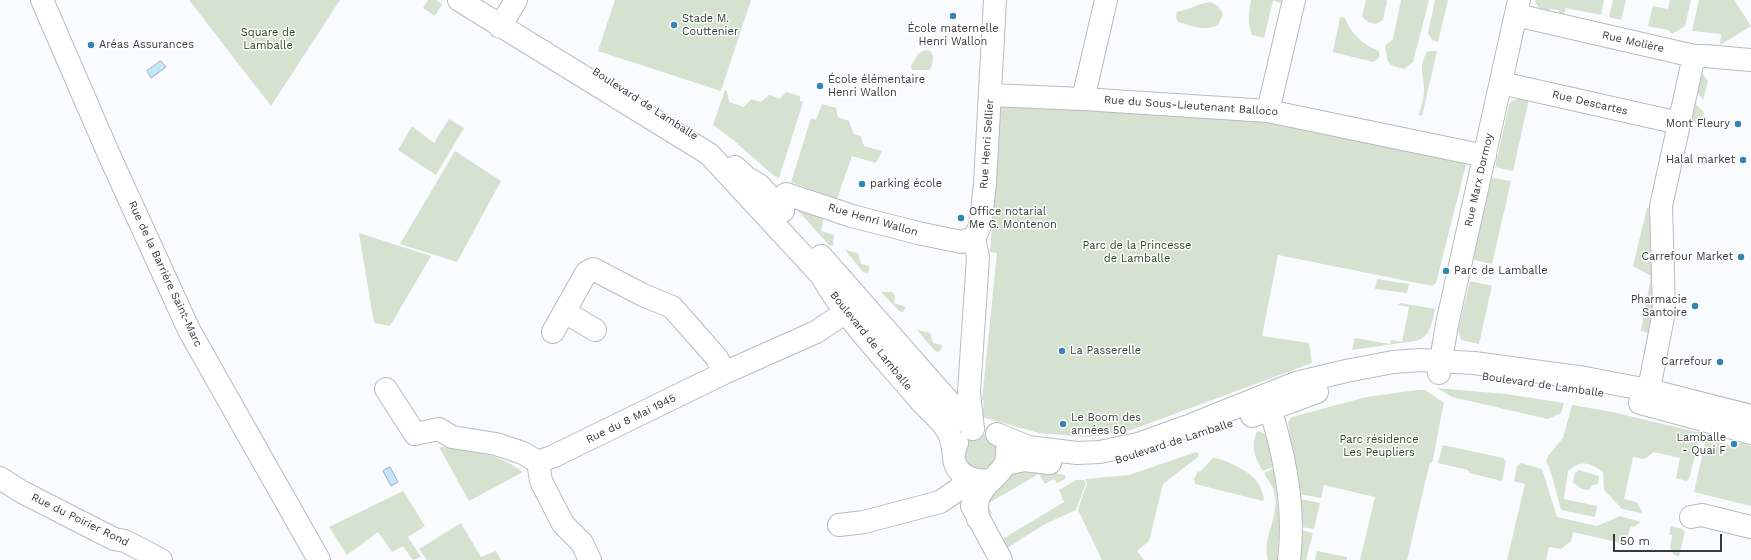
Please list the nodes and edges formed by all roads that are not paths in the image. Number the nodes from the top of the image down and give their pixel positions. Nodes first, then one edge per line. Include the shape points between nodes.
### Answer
1 (42, 0) edge
2 (459, 0) edge
3 (482, 0) edge
4 (996, 0) edge
5 (1106, 0) edge
6 (1294, 0) edge
7 (1518, 8) edge
8 (508, 15) edge
9 (1694, 56) junction
10 (1751, 60) edge
11 (1501, 83) junction
12 (990, 95) junction
13 (1083, 99) junction
14 (1268, 111) junction
15 (1679, 123) junction
16 (1485, 156) junction
17 (770, 208) junction
18 (974, 238) junction
19 (565, 312) junction
20 (846, 312) junction
21 (595, 330) dead end
22 (553, 332) dead end
23 (1439, 367) junction
24 (724, 373) junction
25 (386, 388) dead end
26 (1647, 398) junction
27 (1268, 402) junction
28 (1751, 416) edge
29 (973, 429) junction
30 (1751, 433) edge
31 (998, 434) junction
32 (954, 456) junction
33 (538, 462) junction
34 (999, 471) junction
35 (0, 478) edge
36 (965, 481) junction
37 (1691, 517) dead end
38 (978, 519) junction
39 (839, 525) dead end
40 (1751, 527) edge
41 (130, 553) edge
42 (161, 560) edge
43 (319, 560) edge
44 (590, 560) edge
45 (1001, 560) edge
46 (1289, 560) edge

1 - 43 street, Rue de la Barrière Saint-Marc via 189,330
2 - 8 street, Boulevard de Lamballe
3 - 8 street, Boulevard de Lamballe
4 - 12 street, Rue Henri Sellier
5 - 13 street
6 - 14 street
7 - 9 street, Rue Molière
7 - 11 street, Rue Marx Dormoy
8 - 17 street, Boulevard de Lamballe via 601,78 712,147 747,178 760,185
9 - 10 street, Rue Molière
9 - 15 street
11 - 15 street, Rue Descartes
11 - 16 street, Rue Marx Dormoy
12 - 13 street, Rue du Sous-Lieutenant Balloco
12 - 18 street, Rue Henri Sellier via 984,191 980,226
13 - 14 street, Rue du Sous-Lieutenant Balloco
14 - 16 street, Rue du Sous-Lieutenant Balloco
15 - 26 street via 1661,206 1664,312
16 - 23 street, Rue Marx Dormoy
17 - 18 street, Rue Henri Wallon via 786,194 852,216 918,233 961,242
17 - 20 street, Boulevard de Lamballe
17 - 29 street, Boulevard de Lamballe
18 - 29 street via 978,257 969,392
19 - 21 street
19 - 22 street
19 - 24 street via 586,273 593,269 672,307 717,358
20 - 24 street, Rue du 8 Mai 1945 via 816,332
20 - 32 street, Boulevard de Lamballe via 946,429 951,438
23 - 26 street, Boulevard de Lamballe via 1474,363 1585,378
23 - 27 street, Boulevard de Lamballe via 1420,360 1392,362 1346,371 1296,383
24 - 33 street, Rue du 8 Mai 1945
25 - 33 street via 415,434 439,429 452,437 496,444 523,452
26 - 28 street, Boulevard de Lamballe
26 - 30 street, Boulevard de Lamballe
27 - 31 street, Boulevard de Lamballe via 1138,444 1100,452 1077,453 1028,446
27 - 34 street, Boulevard de Lamballe via 1195,438 1100,466 1024,460
27 - 46 street via 1281,447 1290,498
29 - 31 street via 986,429
29 - 32 street via 959,439
31 - 34 street via 1008,456
32 - 36 street
33 - 44 street via 541,481 563,524 582,543
34 - 36 street via 984,481
34 - 38 street via 979,498
35 - 41 street, Rue du Poirier Rond via 22,492 107,535
36 - 38 street
36 - 39 street via 940,502 864,522
37 - 40 street via 1702,515
38 - 45 street
41 - 42 street, Rue du Poirier Rond

